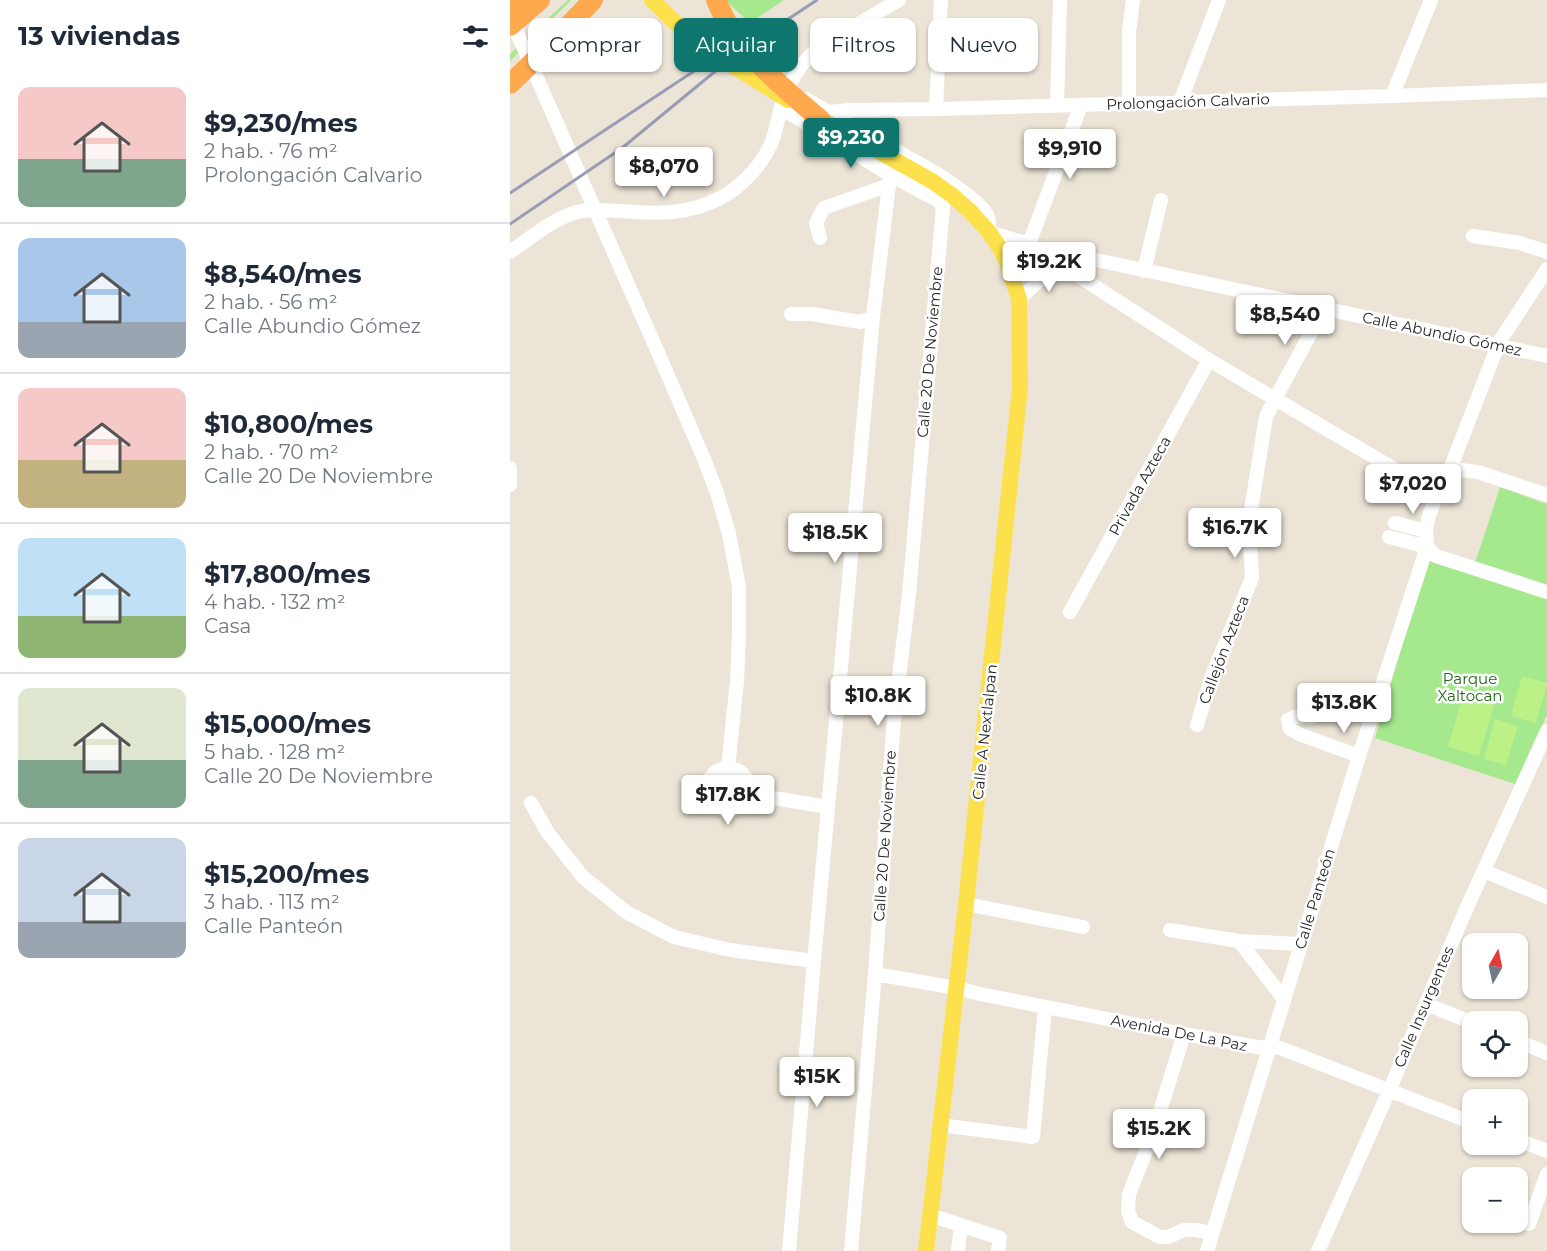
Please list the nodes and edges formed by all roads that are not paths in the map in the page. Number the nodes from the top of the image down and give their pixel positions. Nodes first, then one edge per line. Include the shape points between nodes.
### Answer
1 (514, 0) edge
2 (540, 0) edge
3 (593, 0) edge
4 (652, 0) edge
5 (716, 0) edge
6 (899, 0) edge
7 (941, 0) edge
8 (1060, 0) edge
9 (1132, 0) edge
10 (1219, 0) edge
11 (1431, 0) edge
12 (510, 4) edge
13 (510, 17) edge
14 (510, 26) edge
15 (510, 84) edge
16 (789, 88) junction
17 (1547, 90) edge
18 (1392, 96) junction
19 (1180, 102) junction
20 (1129, 103) junction
21 (1081, 105) junction
22 (1057, 106) junction
23 (781, 108) junction
24 (936, 109) junction
25 (825, 116) junction
26 (890, 181) junction
27 (1161, 200) dead end
28 (985, 227) junction
29 (1473, 236) dead end
30 (820, 238) dead end
31 (1029, 244) junction
32 (510, 252) edge
33 (1547, 252) edge
34 (1059, 263) junction
35 (1547, 269) edge
36 (1144, 271) junction
37 (1019, 299) junction
38 (1324, 309) junction
39 (791, 314) dead end
40 (873, 317) junction
41 (1497, 345) junction
42 (1547, 356) edge
43 (1209, 360) junction
44 (1275, 399) junction
45 (510, 468) edge
46 (1449, 472) junction
47 (510, 485) edge
48 (1437, 494) junction
49 (1547, 495) edge
50 (1395, 524) dead end
51 (1426, 531) junction
52 (1389, 537) dead end
53 (1432, 552) junction
54 (1547, 592) edge
55 (1070, 612) dead end
56 (1312, 717) dead end
57 (1197, 724) dead end
58 (1547, 731) edge
59 (1359, 756) junction
60 (729, 768) junction
61 (749, 794) junction
62 (531, 803) dead end
63 (828, 807) junction
64 (1484, 871) junction
65 (1547, 897) edge
66 (966, 904) junction
67 (1083, 927) dead end
68 (1170, 930) dead end
69 (1239, 941) junction
70 (1301, 944) junction
71 (814, 961) junction
72 (875, 974) junction
73 (957, 988) junction
74 (1284, 999) junction
75 (1426, 1004) junction
76 (1045, 1007) junction
77 (1462, 1019) edge
78 (1184, 1034) junction
79 (1528, 1045) edge
80 (1269, 1048) junction
81 (1547, 1053) edge
82 (1389, 1091) junction
83 (1462, 1119) edge
84 (940, 1125) junction
85 (1528, 1144) edge
86 (1547, 1151) edge
87 (1547, 1174) edge
88 (930, 1215) junction
89 (1529, 1224) dead end
90 (961, 1226) junction
91 (1212, 1233) junction
92 (789, 1251) edge
93 (851, 1251) edge
94 (926, 1251) edge
95 (958, 1251) edge
96 (998, 1251) edge
97 (1207, 1251) edge
98 (1318, 1251) edge

1 - 12 highway
2 - 14 highway
3 - 15 highway
4 - 25 main road, Calle A Nextlalpan via 720,58
5 - 25 highway via 740,42 783,87
6 - 16 street via 816,50
7 - 24 street
8 - 22 street
9 - 20 street
10 - 19 street
11 - 18 street
13 - 60 street via 704,459 729,534 739,587 737,681
16 - 23 street
16 - 25 street
17 - 18 street, Prolongación Calvario
18 - 19 street, Prolongación Calvario
19 - 20 street, Prolongación Calvario
20 - 21 street, Prolongación Calvario
21 - 22 street, Prolongación Calvario
21 - 31 street
22 - 24 street, Prolongación Calvario
23 - 26 street
23 - 32 street via 764,157 753,172 721,198 684,212 578,212
24 - 25 street, Prolongación Calvario via 849,110
25 - 28 main road, Calle A Nextlalpan via 861,143 953,196
25 - 28 street via 953,184 988,215
26 - 30 street via 824,208 816,223
26 - 40 street
26 - 72 street, Calle 20 De Noviembre via 939,201 943,207 909,594 894,719
27 - 36 street
28 - 31 street
28 - 37 main road, Calle A Nextlalpan via 1007,262
29 - 33 street via 1520,243
31 - 34 street
34 - 36 street, Calle Abundio Gómez via 1068,254
34 - 37 street
34 - 43 street
35 - 41 street
36 - 38 street, Calle Abundio Gómez
37 - 66 main road, Calle A Nextlalpan via 1020,387
38 - 41 street, Calle Abundio Gómez
38 - 44 street, Callejón Azteca
39 - 40 street via 860,322
40 - 63 street
41 - 42 street, Calle Abundio Gómez
41 - 46 street
43 - 44 street
43 - 55 street, Privada Azteca
44 - 48 street
44 - 57 street, Callejón Azteca via 1266,417 1249,522 1252,578
45 - 47 street
46 - 48 street
46 - 49 street via 1478,472
48 - 51 street
50 - 51 street
51 - 53 street
52 - 53 street
53 - 54 street
53 - 59 street, Calle Panteón
56 - 59 street via 1288,720 1290,729
58 - 64 street, Calle Insurgentes
59 - 70 street, Calle Panteón
60 - 61 street via 745,776
60 - 61 street via 719,770 707,784 711,802 728,811 745,803
61 - 63 street
62 - 71 street via 548,833 583,877 626,912 674,937 730,950
63 - 71 street
64 - 65 street
64 - 75 street, Calle Insurgentes
66 - 67 street
66 - 73 main road, Calle A Nextlalpan
68 - 69 street
69 - 70 street
69 - 74 street
70 - 74 street, Calle Panteón
71 - 92 street
72 - 73 street, Avenida De La Paz
72 - 93 street, Calle 20 De Noviembre
73 - 76 street, Avenida De La Paz
73 - 84 main road, Calle A Nextlalpan
74 - 80 street, Calle Panteón
75 - 77 street
75 - 82 street, Calle Insurgentes
76 - 78 street, Avenida De La Paz
76 - 84 street via 1033,1137
78 - 80 street, Avenida De La Paz
78 - 91 street via 1153,1134 1129,1194 1128,1211 1132,1222 1160,1237 1184,1230
79 - 81 street
80 - 82 street, Avenida De La Paz via 1280,1048
80 - 91 street, Calle Panteón
82 - 83 street, Avenida De La Paz
82 - 98 street, Calle Insurgentes
84 - 88 main road, Calle A Nextlalpan
85 - 86 street
87 - 89 street
88 - 90 street
88 - 94 main road, Calle A Nextlalpan
90 - 95 street
90 - 96 street via 1000,1238
91 - 97 street, Calle Panteón

